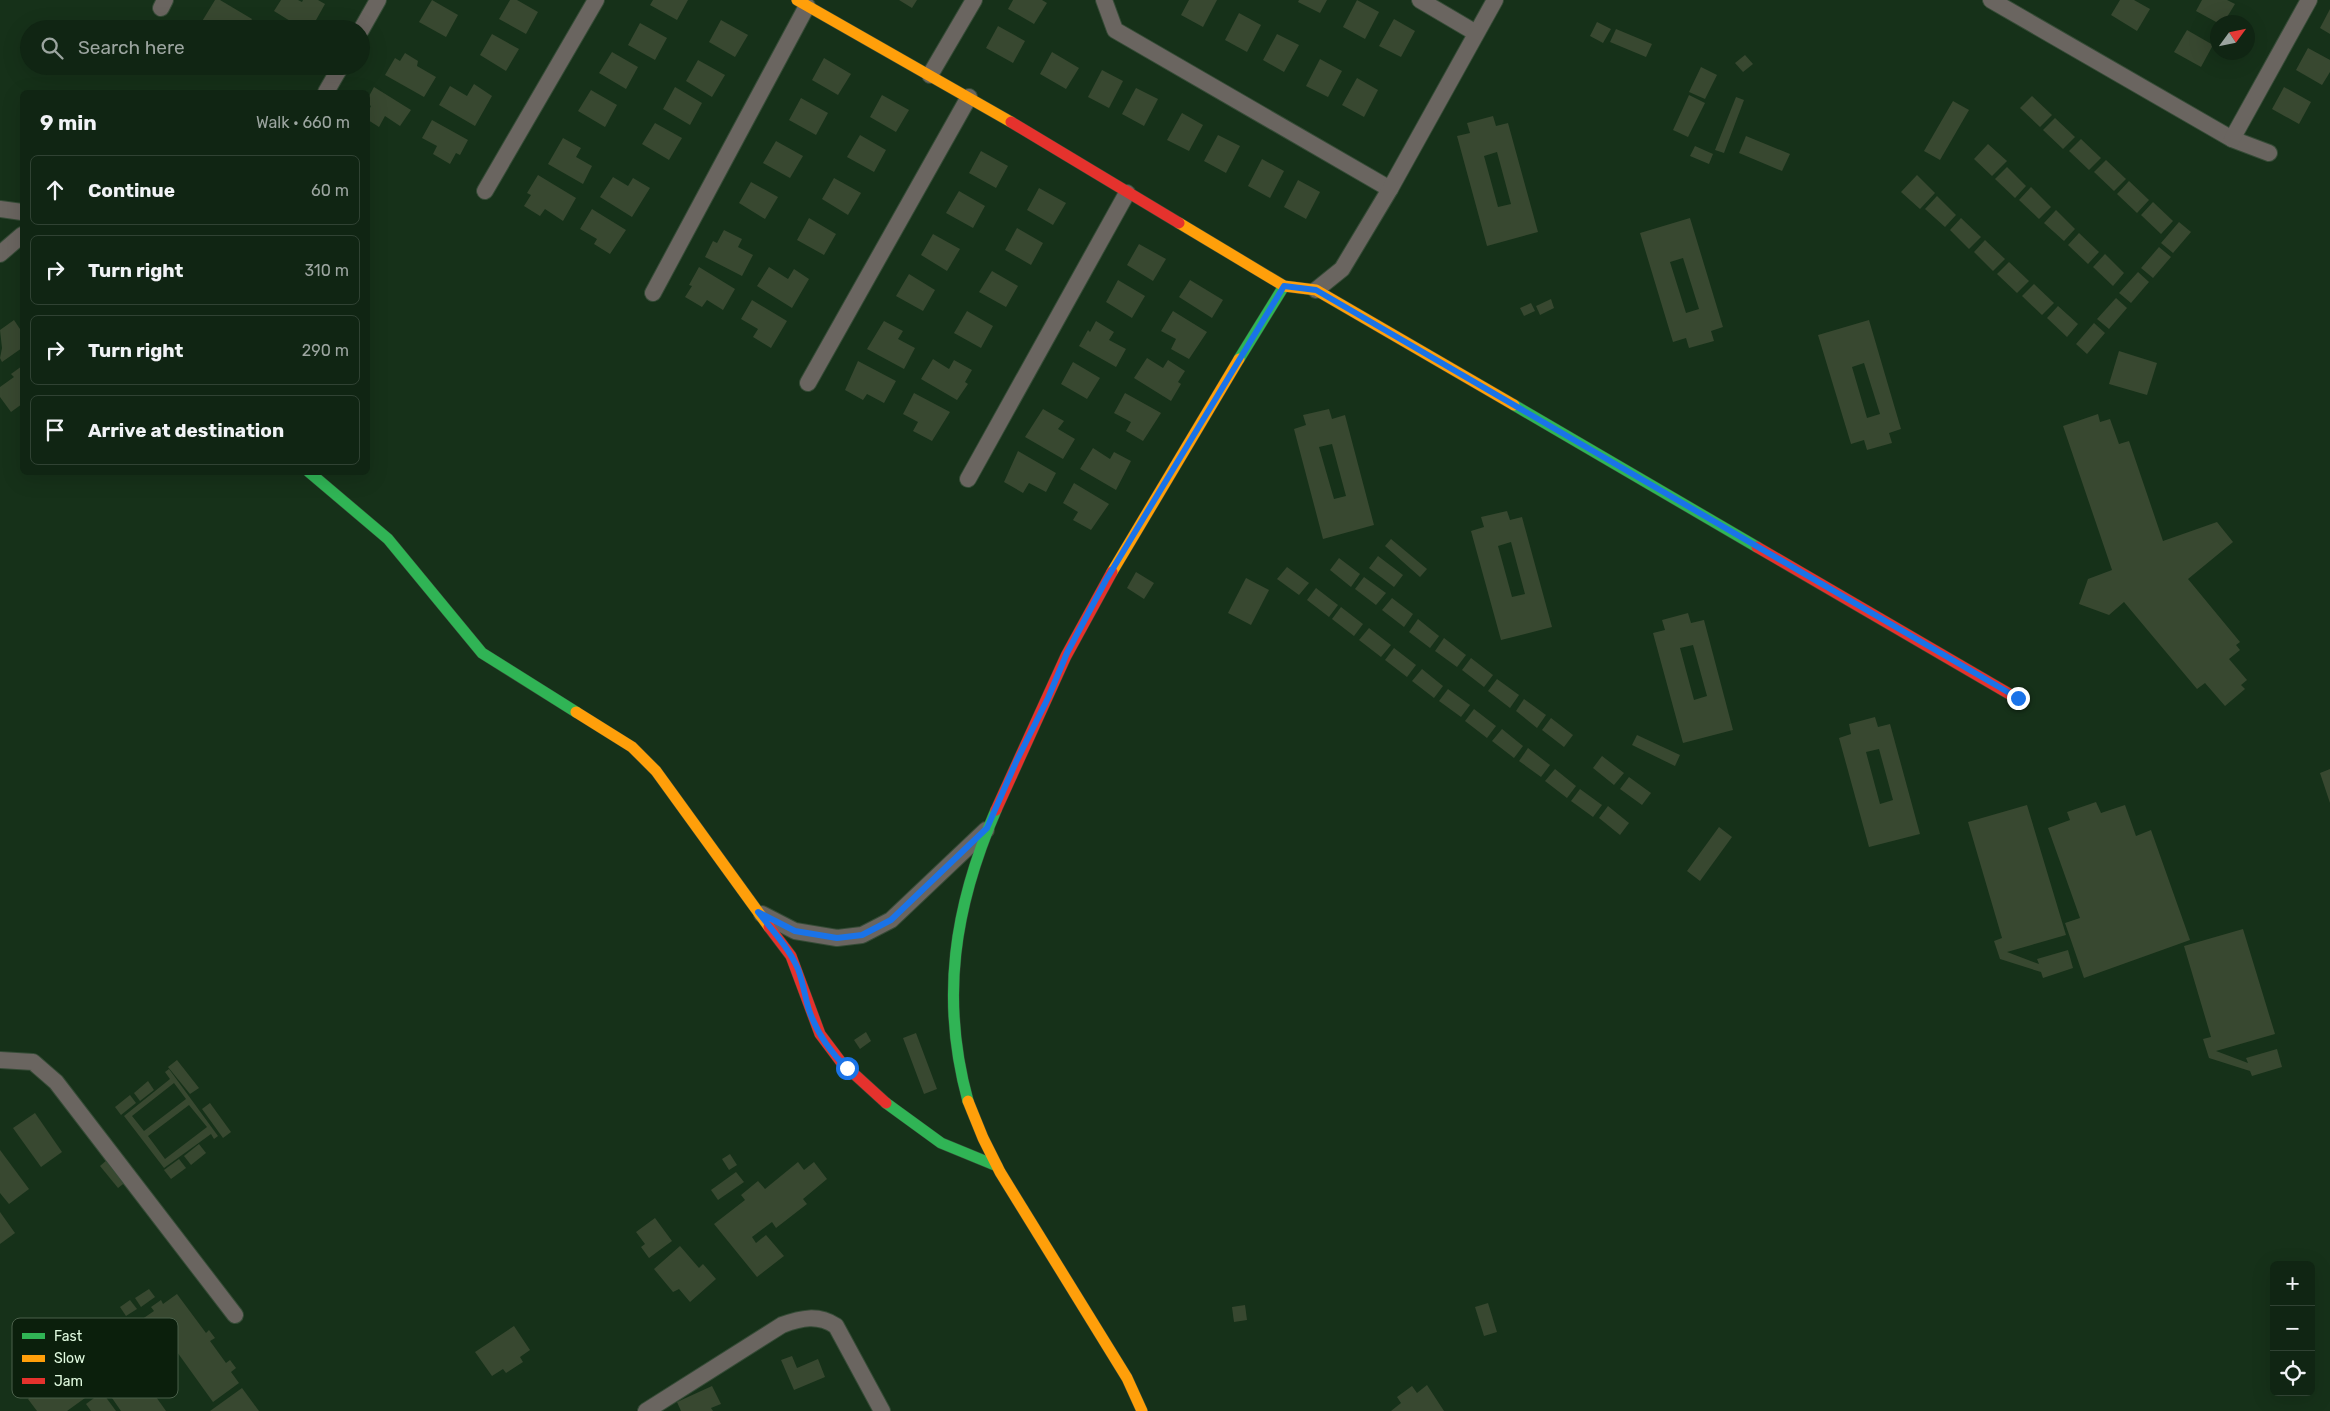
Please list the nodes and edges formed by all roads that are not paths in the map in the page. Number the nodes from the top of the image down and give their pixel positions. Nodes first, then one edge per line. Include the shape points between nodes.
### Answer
1 (378, 0) edge
2 (596, 0) edge
3 (974, 0) edge
4 (1104, 0) edge
5 (1420, 0) edge
6 (1495, 0) edge
7 (1991, 0) edge
8 (2309, 0) edge
9 (802, 3) edge
10 (367, 20) edge
11 (1476, 33) junction
12 (336, 75) edge
13 (930, 75) junction
14 (327, 90) edge
15 (969, 97) junction
16 (2232, 139) junction
17 (2268, 153) dead end
18 (1390, 189) junction
19 (485, 191) dead end
20 (1127, 193) junction
21 (0, 209) edge
22 (20, 212) edge
23 (20, 237) edge
24 (0, 254) edge
25 (1284, 286) junction
26 (1316, 290) junction
27 (653, 293) dead end
28 (808, 383) dead end
29 (313, 475) edge
30 (968, 479) dead end
31 (2018, 698) dead end
32 (987, 828) junction
33 (758, 912) junction
34 (0, 1060) edge
35 (997, 1166) junction
36 (235, 1315) dead end
37 (646, 1411) edge
38 (882, 1411) edge
39 (1142, 1411) edge

1 - 10 street
2 - 19 street
3 - 13 street
4 - 18 street via 1115,30
5 - 11 street
6 - 11 street
7 - 16 street
8 - 16 street
9 - 13 street
9 - 27 street
11 - 18 street
12 - 14 street
13 - 15 street
15 - 20 street
15 - 28 street
16 - 17 street
18 - 26 street via 1342,269
20 - 25 street
20 - 30 street
21 - 22 street
23 - 24 street
25 - 26 street
25 - 32 street via 1106,580 1067,653
26 - 31 street
29 - 33 street via 388,539 482,653 643,757 673,793
32 - 33 street via 891,920 862,935 837,938 795,931
32 - 35 street via 967,889 954,952 952,1015 970,1103
33 - 35 street via 794,963 809,1010 831,1052 919,1129 942,1144
34 - 36 street via 33,1062 56,1082
35 - 39 street via 1127,1378
37 - 38 street via 782,1325 802,1318 828,1321 836,1326

